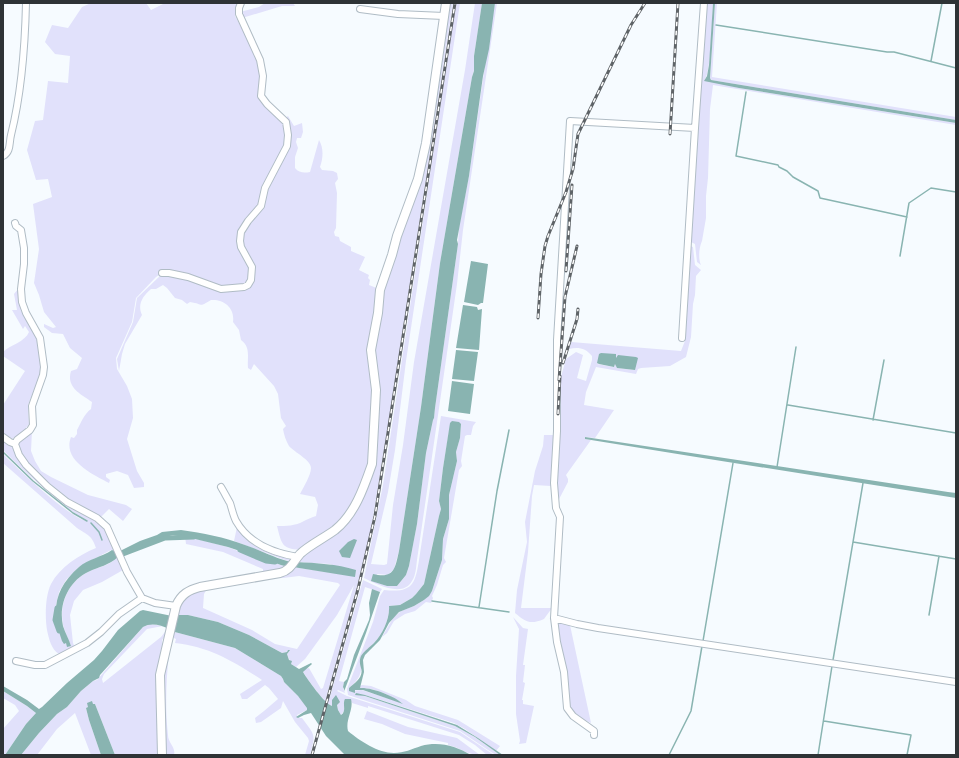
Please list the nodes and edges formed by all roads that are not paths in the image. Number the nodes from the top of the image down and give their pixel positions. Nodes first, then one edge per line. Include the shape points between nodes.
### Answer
1 (26, 3) edge
2 (241, 3) edge
3 (446, 3) edge
4 (704, 3) edge
5 (360, 9) dead end
6 (444, 16) junction
7 (695, 128) junction
8 (3, 156) edge
9 (16, 223) dead end
10 (162, 273) dead end
11 (682, 338) dead end
12 (3, 437) edge
13 (15, 444) junction
14 (221, 487) dead end
15 (294, 562) junction
16 (142, 598) junction
17 (175, 610) junction
18 (554, 618) junction
19 (16, 660) dead end
20 (956, 682) edge
21 (594, 735) dead end
22 (162, 755) edge

1 - 8 street via 20,94 8,154
2 - 10 street via 239,14 259,55 263,76 261,96 284,119 288,129 287,146 265,188 261,206 241,232 241,247 252,267 251,280 244,287 221,288 188,277
3 - 6 main road
4 - 7 street
5 - 6 street
6 - 15 main road via 422,161 382,283 372,338 371,360 376,379 372,464 359,497 346,519
7 - 11 street
7 - 18 street via 570,121 557,340 554,483 556,508 560,517
9 - 13 street via 21,230 24,256 22,302 39,334 44,367 32,406 33,425
12 - 13 street
13 - 16 street via 26,465 47,486 66,502 104,523
14 - 15 street via 240,528 266,549
15 - 17 main road via 288,570 280,573 193,589 184,594
16 - 17 street
16 - 19 street via 119,614 87,643 45,665
17 - 22 main road via 160,675
18 - 20 street via 591,627
18 - 21 street via 564,672 567,708 573,716 594,731

